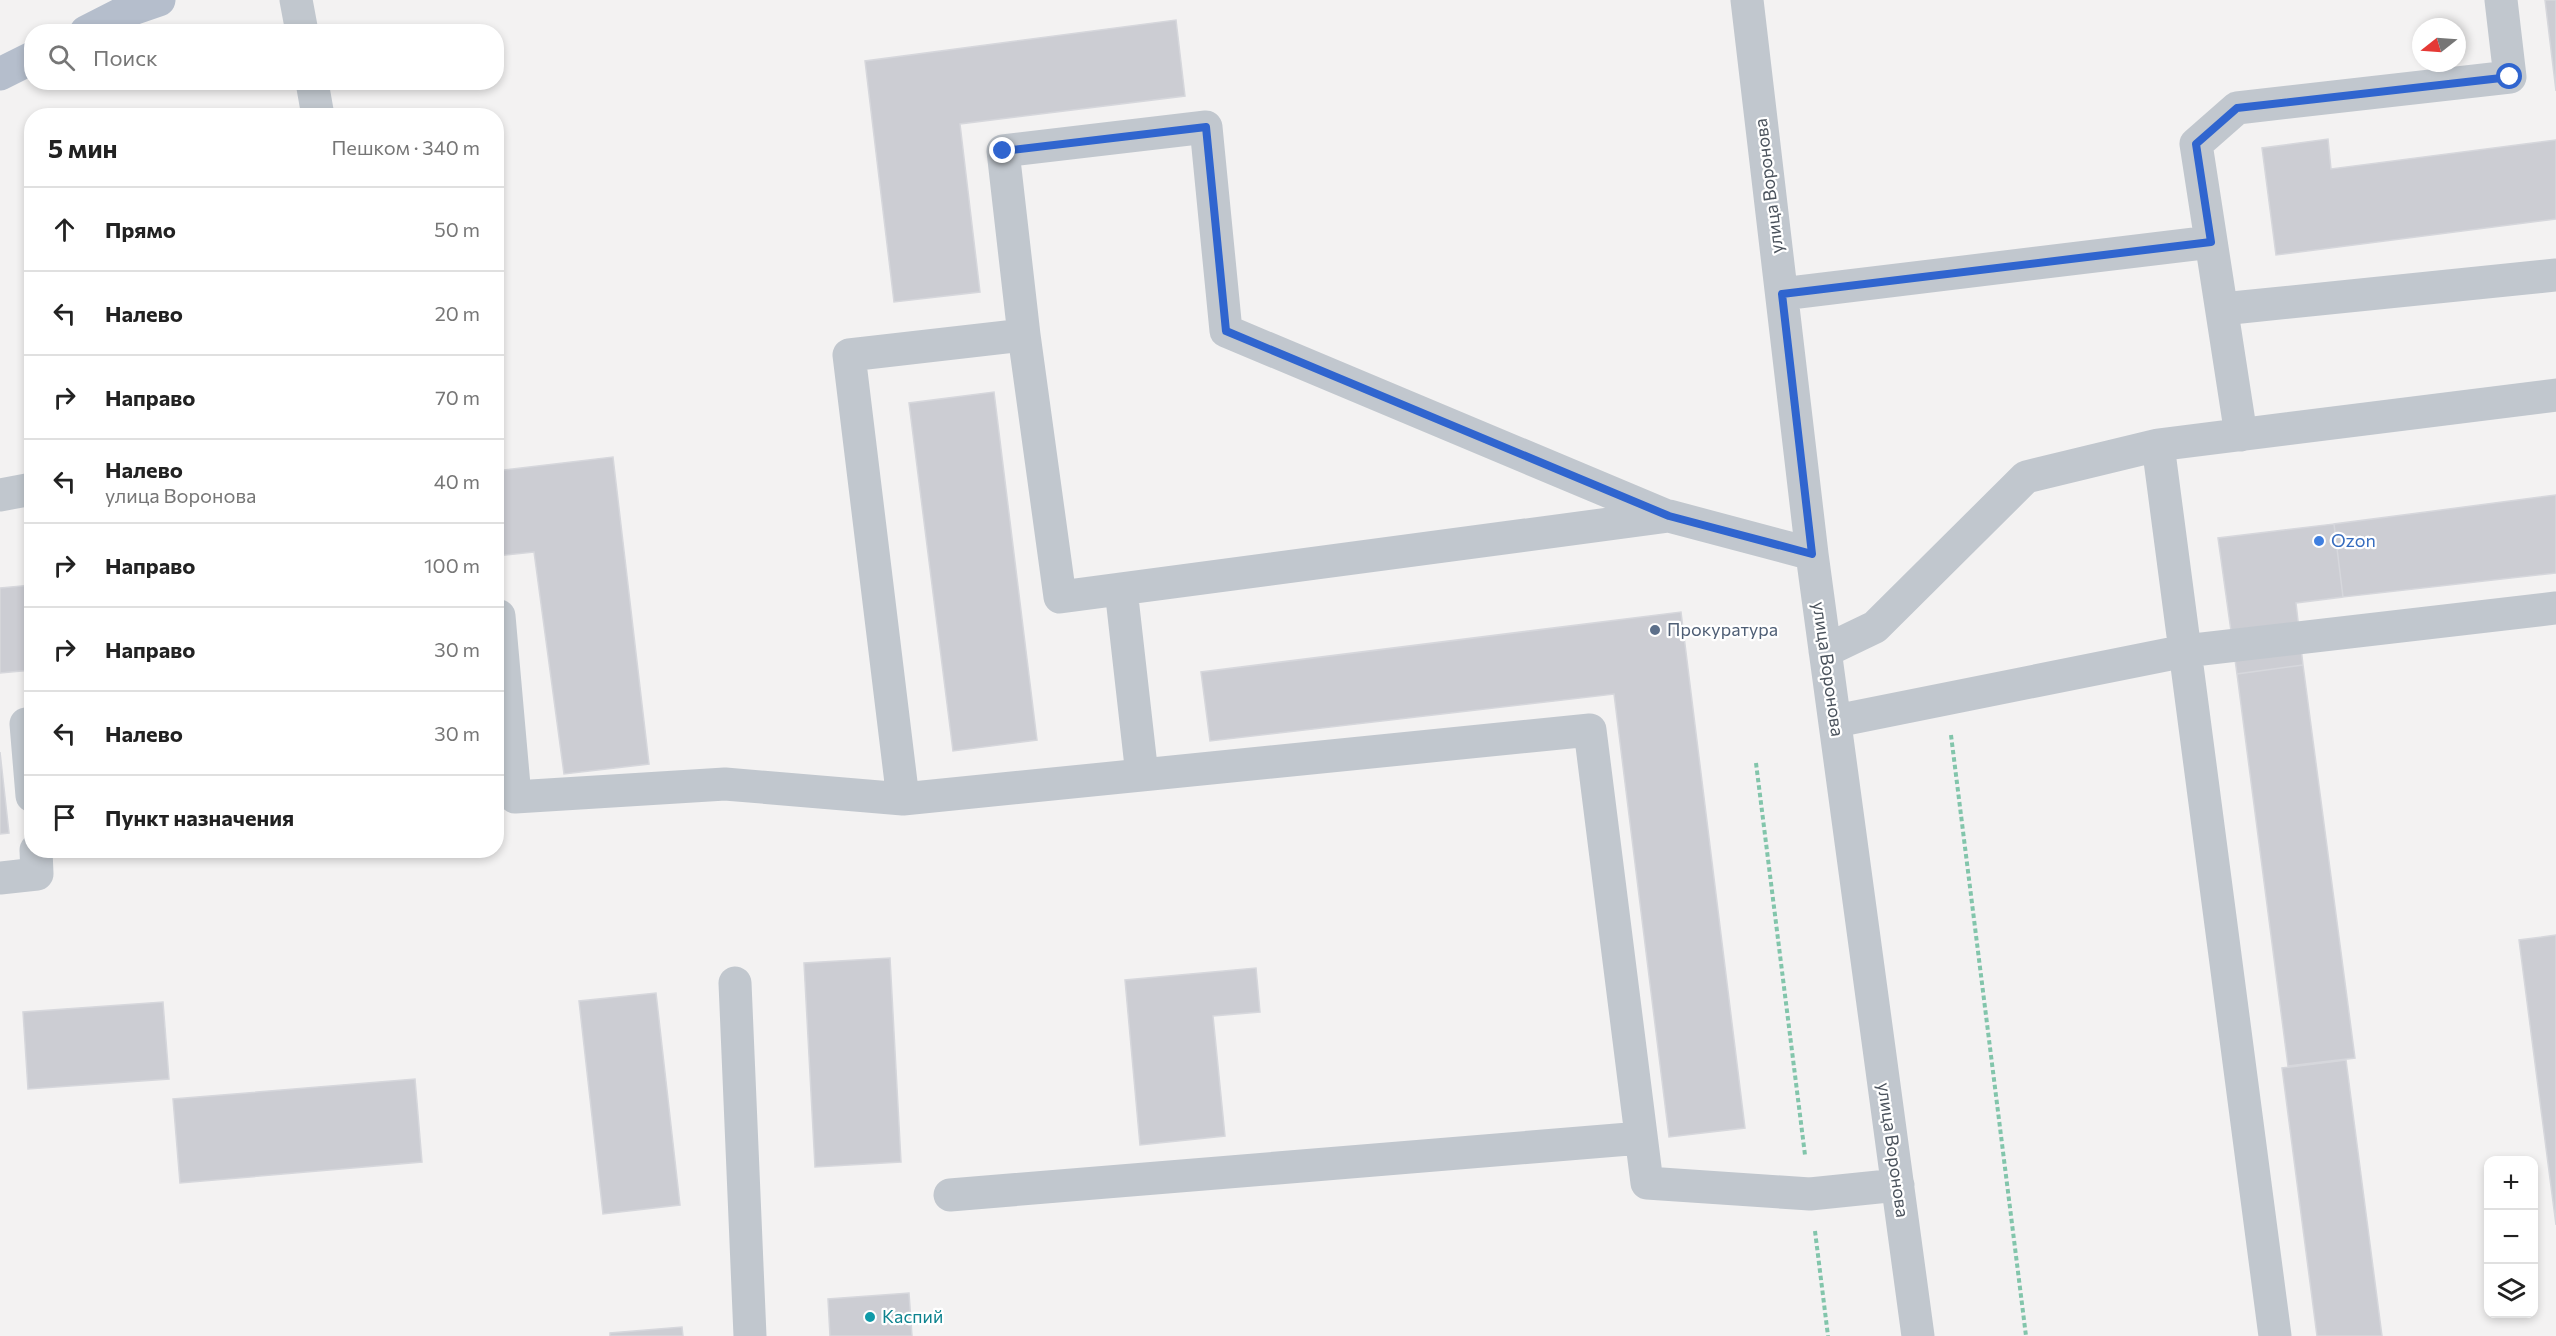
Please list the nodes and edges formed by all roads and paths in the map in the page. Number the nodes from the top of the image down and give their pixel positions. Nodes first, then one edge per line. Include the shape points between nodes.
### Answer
1 (159, 0) edge
2 (296, 0) edge
3 (1748, 0) edge
4 (2501, 0) edge
5 (102, 24) edge
6 (300, 24) edge
7 (24, 62) edge
8 (0, 74) edge
9 (313, 90) edge
10 (317, 108) edge
11 (2211, 242) junction
12 (2556, 274) edge
13 (1782, 294) junction
14 (2222, 309) junction
15 (1024, 334) junction
16 (2556, 395) edge
17 (2241, 435) junction
18 (2158, 446) junction
19 (24, 490) edge
20 (0, 495) edge
21 (1669, 516) junction
22 (1812, 554) junction
23 (1121, 589) junction
24 (2556, 608) edge
25 (1825, 651) junction
26 (2185, 651) junction
27 (504, 672) edge
28 (1836, 721) junction
29 (1950, 723) dead end
30 (1756, 763) dead end
31 (1142, 775) junction
32 (903, 799) junction
33 (36, 858) edge
34 (0, 878) edge
35 (735, 983) dead end
36 (1641, 1138) junction
37 (1898, 1185) junction
38 (950, 1194) dead end
39 (1810, 1194) junction
40 (750, 1336) edge
41 (1828, 1336) edge
42 (1918, 1336) edge
43 (2026, 1336) edge
44 (2275, 1336) edge

1 - 5 main road
2 - 6 street
3 - 13 street, улица Воронова
4 - 11 street via 2510,77 2237,108 2196,144
7 - 8 main road
9 - 10 street
11 - 13 street
11 - 14 street
12 - 14 street
13 - 22 street, улица Воронова
14 - 17 street
15 - 21 street via 1003,151 1206,127 1226,331
15 - 23 street via 1060,597
15 - 32 street via 849,355
16 - 17 street
17 - 18 street
18 - 25 street via 2026,477 1875,627
18 - 26 street
19 - 20 street
21 - 22 street
21 - 23 street
22 - 25 street, улица Воронова
23 - 31 street
24 - 26 street
25 - 28 street, улица Воронова
26 - 28 street
26 - 44 street
27 - 32 street via 515,797 725,784
28 - 37 street, улица Воронова
29 - 43 path
30 - 39 path
31 - 32 street
31 - 36 street via 1590,730
33 - 34 street via 37,874
35 - 40 street
36 - 38 street
36 - 39 street via 1647,1183
37 - 39 street
37 - 42 street, улица Воронова
39 - 41 path

